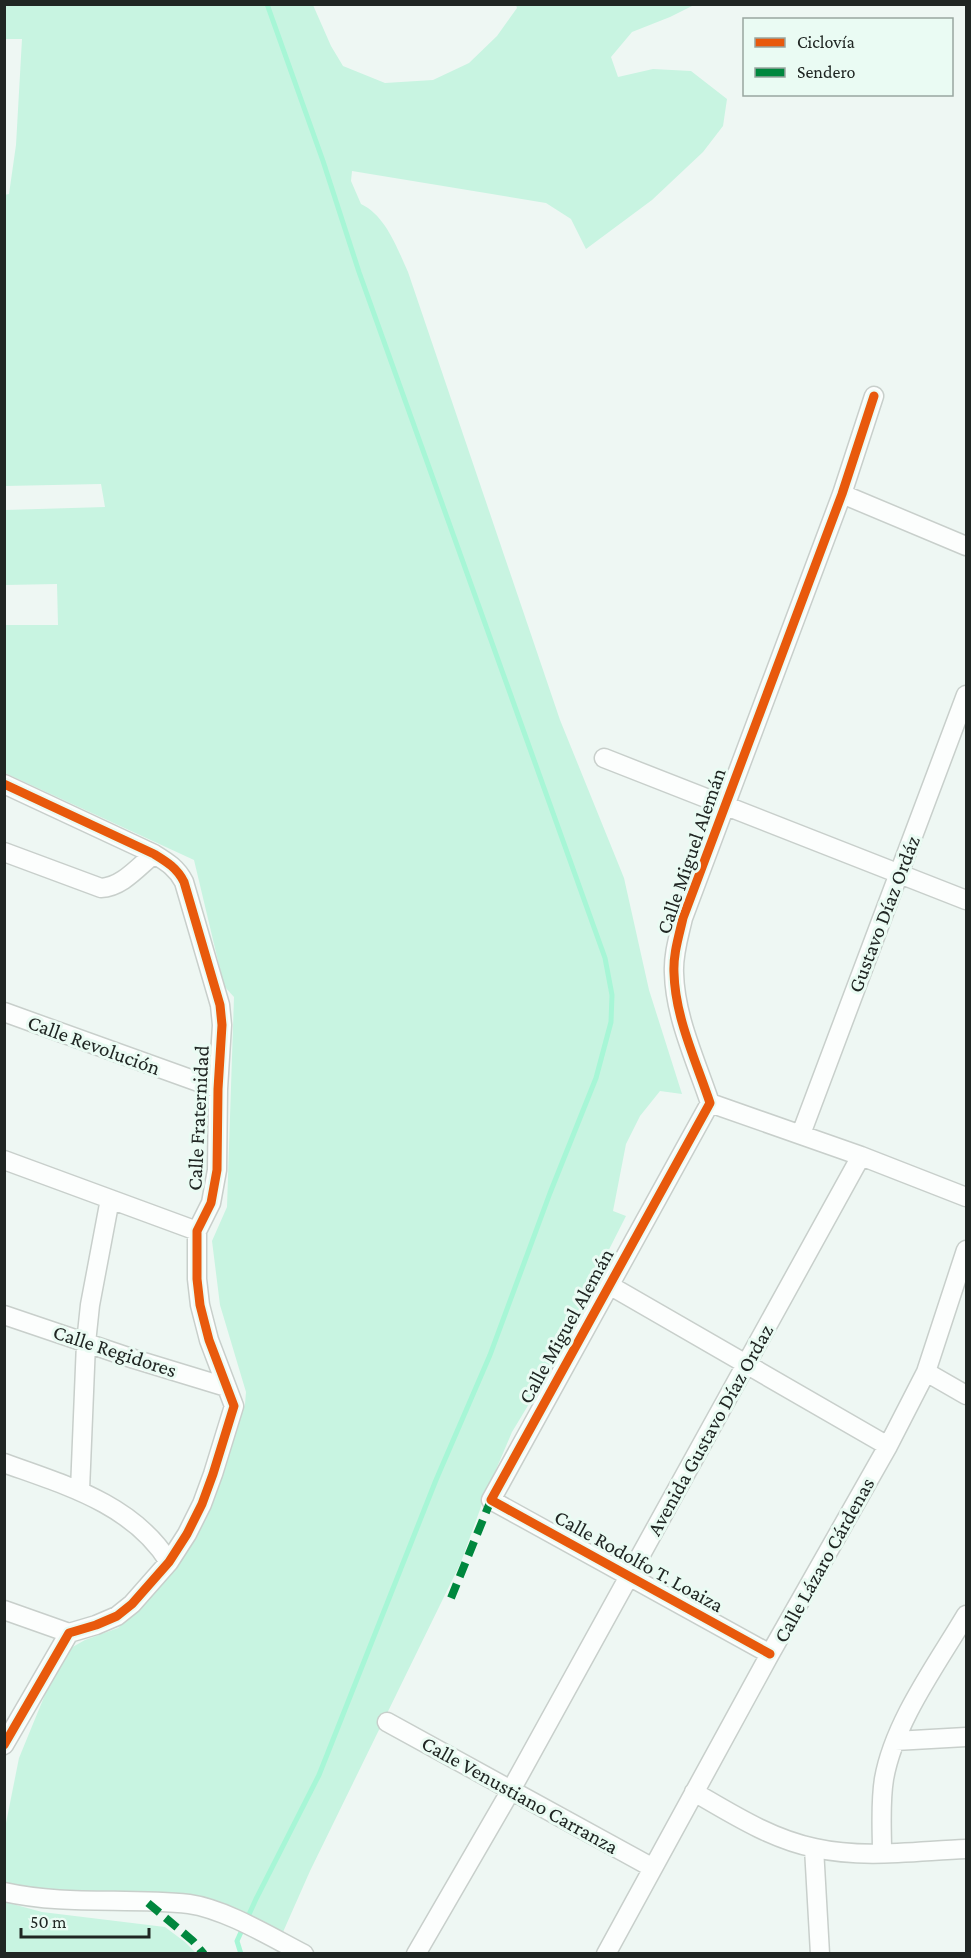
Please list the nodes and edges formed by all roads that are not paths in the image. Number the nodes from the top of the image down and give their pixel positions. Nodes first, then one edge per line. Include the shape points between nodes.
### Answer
1 (874, 396) dead end
2 (842, 494) junction
3 (966, 546) edge
4 (966, 695) edge
5 (604, 758) dead end
6 (4, 784) edge
7 (725, 806) junction
8 (4, 852) edge
9 (154, 854) junction
10 (899, 873) junction
11 (966, 900) edge
12 (4, 1012) edge
13 (218, 1089) junction
14 (710, 1102) junction
15 (801, 1134) junction
16 (861, 1156) junction
17 (4, 1160) edge
18 (966, 1197) edge
19 (110, 1199) junction
20 (197, 1232) junction
21 (966, 1250) edge
22 (609, 1285) junction
23 (4, 1315) edge
24 (86, 1343) junction
25 (746, 1364) junction
26 (926, 1372) junction
27 (226, 1387) junction
28 (966, 1395) edge
29 (888, 1446) junction
30 (4, 1463) edge
31 (80, 1490) junction
32 (491, 1500) joint
33 (169, 1562) junction
34 (629, 1576) junction
35 (4, 1610) edge
36 (966, 1615) edge
37 (69, 1633) junction
38 (770, 1654) junction
39 (387, 1722) dead end
40 (966, 1737) edge
41 (896, 1741) junction
42 (4, 1745) edge
43 (511, 1790) junction
44 (694, 1792) junction
45 (814, 1848) junction
46 (966, 1849) edge
47 (882, 1853) junction
48 (653, 1868) junction
49 (4, 1892) edge
50 (304, 1953) edge
51 (416, 1953) edge
52 (606, 1953) edge
53 (820, 1953) edge

1 - 2 street, Calle Miguel Alemán
2 - 3 street
2 - 7 street, Calle Miguel Alemán
4 - 10 street, Gustavo Díaz Ordáz
5 - 7 street
6 - 9 street, Calle Fraternidad
7 - 10 street
7 - 14 street, Calle Miguel Alemán via 684,918 674,972 678,1008
8 - 9 street via 101,888 118,883
9 - 13 street, Calle Fraternidad via 171,864 184,882 220,1005
10 - 11 street
10 - 15 street, Gustavo Díaz Ordáz
12 - 13 street, Calle Revolución
13 - 20 street, Calle Fraternidad via 215,1187
14 - 15 street
14 - 22 street, Calle Miguel Alemán
15 - 16 street
16 - 18 street
16 - 25 street, Avenida Gustavo Díaz Ordaz
17 - 19 street
19 - 20 street
19 - 24 street
20 - 27 street, Calle Fraternidad via 200,1305
21 - 26 street, Calle Lázaro Cárdenas
22 - 25 street
22 - 32 street, Calle Miguel Alemán
23 - 24 street, Calle Regidores
24 - 27 street, Calle Regidores
24 - 31 street
25 - 29 street
25 - 34 street, Avenida Gustavo Díaz Ordaz
26 - 28 street
26 - 29 street, Calle Lázaro Cárdenas
27 - 33 street, Calle Fraternidad via 234,1406 221,1453 202,1504
29 - 38 street, Calle Lázaro Cárdenas
30 - 31 street
31 - 33 street via 149,1534
32 - 34 street, Calle Rodolfo T. Loaiza
33 - 37 street, Calle Fraternidad via 117,1616
34 - 38 street, Calle Rodolfo T. Loaiza
34 - 43 street, Avenida Gustavo Díaz Ordaz
35 - 37 street
36 - 41 street via 920,1691
37 - 42 street
38 - 44 street, Calle Lázaro Cárdenas
39 - 43 street, Calle Venustiano Carranza
40 - 41 street
41 - 47 street via 884,1778
43 - 48 street, Calle Venustiano Carranza
43 - 51 street, Avenida Gustavo Díaz Ordaz
44 - 45 street via 754,1826
44 - 48 street, Calle Lázaro Cárdenas
45 - 47 street
45 - 53 street
46 - 47 street
48 - 52 street, Calle Lázaro Cárdenas
49 - 50 street via 69,1901 191,1905 228,1917

